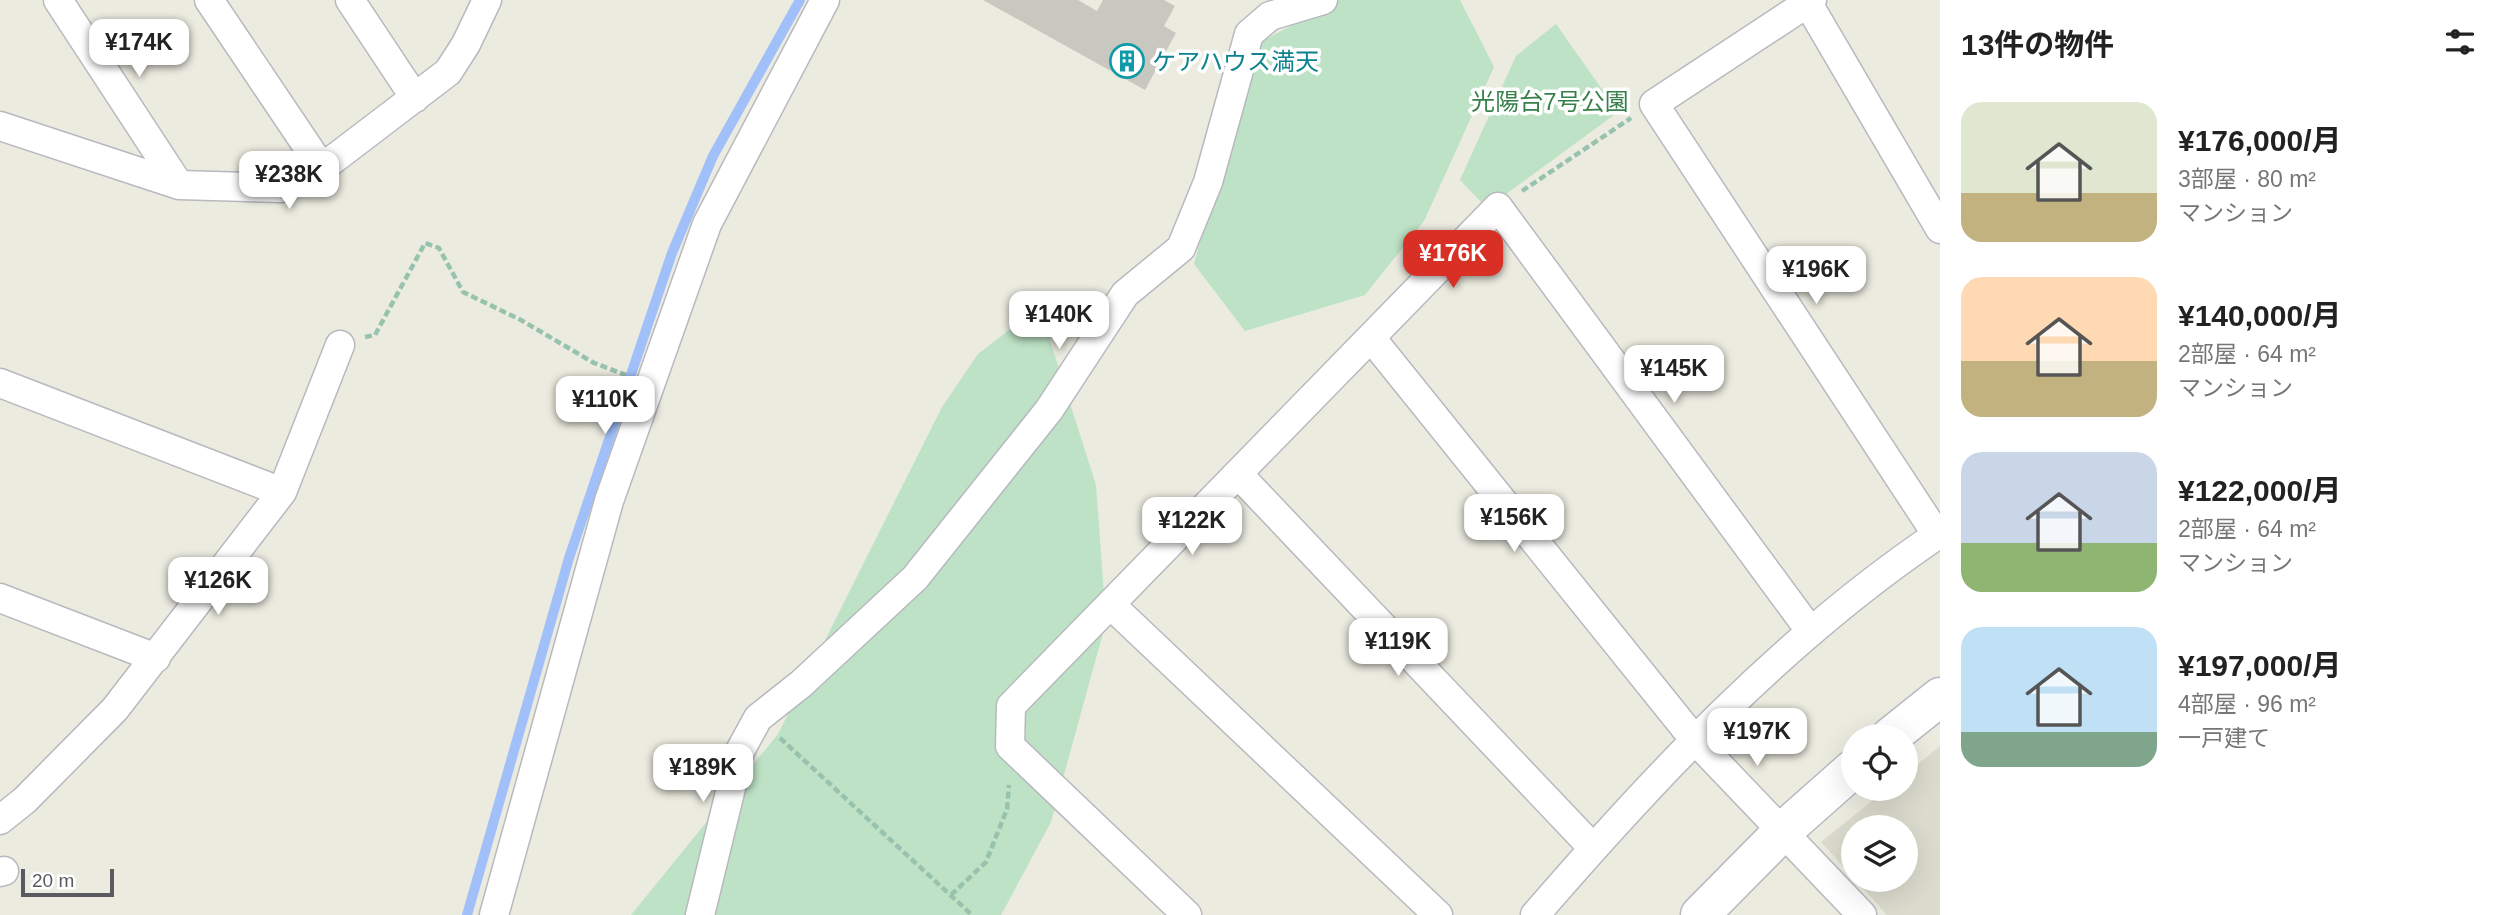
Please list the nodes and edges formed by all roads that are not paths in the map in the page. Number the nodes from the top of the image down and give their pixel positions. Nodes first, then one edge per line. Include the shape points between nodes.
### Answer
1 (58, 0) edge
2 (209, 0) edge
3 (350, 0) edge
4 (487, 0) edge
5 (825, 0) edge
6 (1323, 0) edge
7 (1808, 1) edge
8 (415, 98) junction
9 (0, 126) edge
10 (322, 168) junction
11 (180, 185) junction
12 (1940, 229) edge
13 (1371, 339) junction
14 (340, 345) road end
15 (0, 383) edge
16 (1239, 475) junction
17 (282, 492) junction
18 (1939, 534) edge
19 (0, 598) edge
20 (1111, 605) junction
21 (1811, 632) junction
22 (156, 658) junction
23 (1940, 696) edge
24 (1907, 724) edge
25 (1694, 738) junction
26 (1841, 780) edge
27 (13, 796) edge
28 (0, 820) edge
29 (1783, 831) junction
30 (1593, 848) junction
31 (494, 915) edge
32 (699, 915) edge
33 (1187, 915) edge
34 (1438, 915) edge
35 (1535, 915) edge
36 (1700, 915) edge
37 (1862, 915) edge

1 - 11 street
2 - 10 street
3 - 8 street
4 - 8 street via 447,72
5 - 31 street via 706,224 609,501
6 - 32 street via 1270,16 1249,34 1209,182 1181,248 1125,294 1049,410 915,578 758,718 740,751
7 - 12 street
7 - 18 street via 1654,104
8 - 10 street
9 - 11 street
10 - 11 street via 281,188
13 - 16 street
13 - 21 street via 1498,207
13 - 25 street
14 - 17 street
15 - 17 street
16 - 20 street
16 - 30 street
17 - 22 street
18 - 21 street
19 - 22 street
20 - 33 street via 1011,706 1010,747
20 - 34 street
21 - 25 street
22 - 27 street via 115,709
23 - 24 street
25 - 29 street
25 - 30 street
26 - 29 street
27 - 28 street
29 - 36 street
29 - 37 street
30 - 35 street

